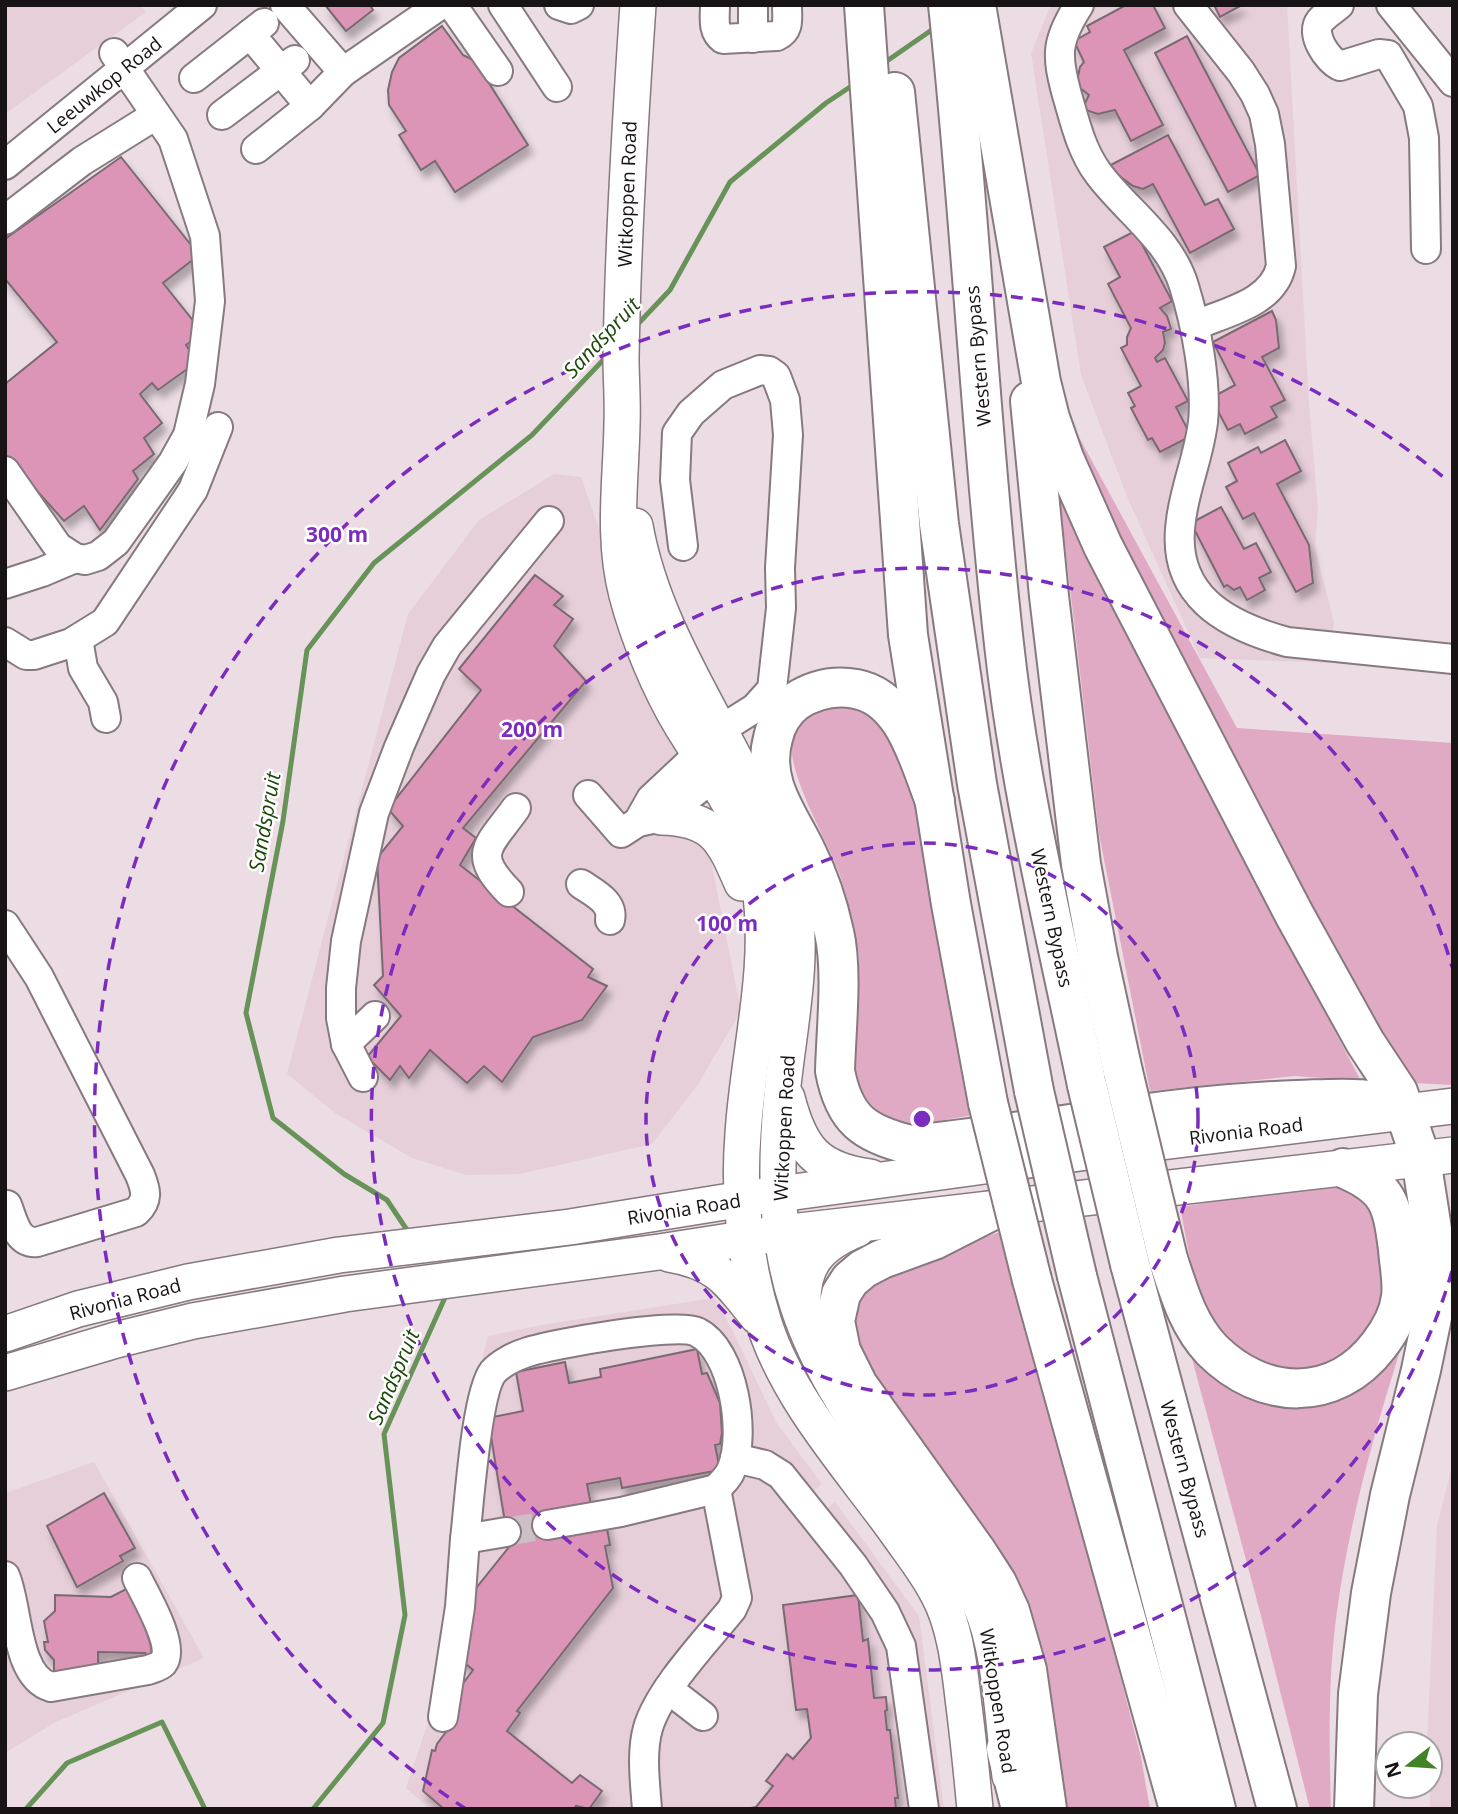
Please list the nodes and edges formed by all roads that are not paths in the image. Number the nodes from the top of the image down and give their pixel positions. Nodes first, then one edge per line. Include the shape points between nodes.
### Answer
1 (174, 5) edge
2 (204, 5) edge
3 (440, 5) edge
4 (452, 5) edge
5 (503, 5) edge
6 (559, 5) edge
7 (579, 5) edge
8 (638, 5) edge
9 (715, 5) edge
10 (753, 5) edge
11 (787, 5) edge
12 (864, 5) edge
13 (887, 5) edge
14 (948, 5) edge
15 (976, 5) edge
16 (1079, 5) edge
17 (1188, 5) edge
18 (1339, 5) edge
19 (1391, 5) edge
20 (267, 21) edge
21 (754, 38) junction
22 (120, 60) junction
23 (288, 65) junction
24 (498, 71) dead end
25 (343, 72) junction
26 (194, 78) dead end
27 (1453, 82) edge
28 (557, 87) dead end
29 (975, 101) junction
30 (310, 106) junction
31 (153, 110) junction
32 (222, 115) dead end
33 (5, 143) edge
34 (887, 145) junction
35 (256, 149) dead end
36 (5, 165) edge
37 (5, 220) edge
38 (1017, 245) junction
39 (1426, 249) dead end
40 (1195, 326) junction
41 (218, 427) dead end
42 (5, 471) edge
43 (549, 521) dead end
44 (684, 546) dead end
45 (75, 558) junction
46 (5, 584) edge
47 (78, 639) junction
48 (5, 642) edge
49 (1453, 659) edge
50 (106, 718) dead end
51 (721, 746) junction
52 (589, 794) dead end
53 (935, 802) junction
54 (516, 808) dead end
55 (640, 824) junction
56 (581, 884) dead end
57 (509, 892) dead end
58 (610, 920) dead end
59 (5, 925) edge
60 (763, 935) junction
61 (375, 1016) dead end
62 (346, 1044) junction
63 (363, 1077) dead end
64 (783, 1086) junction
65 (1453, 1106) edge
66 (1406, 1111) junction
67 (1437, 1157) edge
68 (1342, 1168) junction
69 (891, 1180) junction
70 (1453, 1187) edge
71 (777, 1195) junction
72 (743, 1199) junction
73 (7, 1205) dead end
74 (993, 1210) junction
75 (866, 1225) junction
76 (782, 1233) junction
77 (746, 1239) junction
78 (660, 1252) junction
79 (803, 1322) junction
80 (764, 1324) junction
81 (5, 1334) edge
82 (1421, 1370) junction
83 (5, 1373) edge
84 (735, 1458) junction
85 (716, 1489) junction
86 (547, 1525) tunnel mouth
87 (506, 1532) tunnel mouth
88 (465, 1539) junction
89 (5, 1576) edge
90 (137, 1578) dead end
91 (668, 1689) junction
92 (1147, 1691) junction
93 (703, 1716) dead end
94 (443, 1717) dead end
95 (1152, 1736) junction
96 (1006, 1749) junction
97 (646, 1809) edge
98 (924, 1809) edge
99 (975, 1809) edge
100 (1014, 1809) edge
101 (1021, 1809) edge
102 (1047, 1809) edge
103 (1161, 1809) edge
104 (1170, 1809) edge
105 (1179, 1809) edge
106 (1216, 1809) edge
107 (1277, 1809) edge
108 (1354, 1809) edge

1 - 22 street, Leeuwkop Road
2 - 22 street, Leeuwkop Road
2 - 31 street via 155,60 150,79
3 - 25 street
4 - 24 street
5 - 28 street
6 - 7 street via 571,9
8 - 51 main road, Witkoppen Road via 624,275 618,548 624,587 679,721
9 - 21 street via 718,36
10 - 21 street
11 - 21 street via 784,33
12 - 34 highway
13 - 34 highway
14 - 29 highway, Western Bypass
15 - 29 highway
16 - 40 street via 1060,44 1059,65 1077,132 1099,175 1169,253
17 - 40 street via 1241,72 1264,114 1281,266 1278,279 1258,299
18 - 39 street via 1317,29 1335,64 1388,55 1418,106 1424,138
19 - 27 street
20 - 23 street
20 - 25 street
20 - 26 street
22 - 31 street
22 - 33 street, Leeuwkop Road
22 - 36 street, Leeuwkop Road
23 - 30 street
23 - 32 street
25 - 30 street
29 - 38 highway
29 - 107 highway, Western Bypass, bridge via 970,267 1004,645 1025,784 1087,1085 1130,1264
30 - 35 street
31 - 37 street
31 - 45 street via 175,146 205,236 210,301 200,384 188,435 116,542 98,556
34 - 53 highway via 908,635
34 - 106 highway, bridge via 977,784 1034,1091 1077,1276
38 - 66 highway via 1044,394 1086,509 1288,902
38 - 68 highway, bridge via 1070,777 1098,957 1180,1295 1194,1327 1211,1349 1252,1380 1296,1389 1340,1379 1370,1357 1398,1308 1402,1282 1395,1228 1384,1196 1377,1186
40 - 49 street via 1203,419 1180,539 1189,582 1200,599 1219,614 1287,642
41 - 47 street via 193,490 113,613
42 - 45 street via 58,547
43 - 62 street via 447,646 399,747 374,813 346,941 341,1008
44 - 51 street via 675,480 677,433 691,413 723,385 760,370 769,371 776,376 785,400 789,435 780,624 772,689
45 - 46 street
47 - 48 street via 34,655
47 - 50 street via 83,668 103,702
51 - 55 street
51 - 60 main road, Witkoppen Road via 737,817 759,881
51 - 64 main road, Witkoppen Road via 772,830 794,904 796,979
52 - 55 street
53 - 66 highway via 903,725 878,698 861,690 824,689 790,706 776,725 769,752 776,795 811,862 835,935 838,1087 843,1102 863,1126 911,1145 1199,1105 1358,1098
53 - 92 highway, bridge via 988,1104 1032,1280
54 - 57 street via 486,852 488,867
55 - 60 main road via 688,818 718,838
56 - 58 street via 606,902
59 - 73 street via 39,977 146,1193 136,1212 30,1243 20,1236
60 - 72 main road, Witkoppen Road via 743,1133
61 - 62 street
62 - 63 street
64 - 69 main road via 794,1126 816,1158 841,1172
64 - 71 main road, Witkoppen Road
65 - 66 main road, Rivonia Road
66 - 67 highway
66 - 69 main road, Rivonia Road
67 - 68 main road, Rivonia Road
67 - 82 highway via 1436,1298
68 - 74 main road, Rivonia Road
69 - 71 main road, Rivonia Road
70 - 82 highway via 1444,1212 1448,1296 1434,1345
71 - 72 main road, Rivonia Road
71 - 76 main road, Witkoppen Road
72 - 77 main road, Witkoppen Road
72 - 81 main road, Rivonia Road via 570,1227 339,1255 188,1282
74 - 75 main road, Rivonia Road
74 - 102 highway via 863,1269 841,1294 835,1321 841,1351 858,1385 997,1583 1010,1611 1030,1688
75 - 76 main road, Rivonia Road
75 - 79 main road via 830,1243 813,1259 803,1287
76 - 77 main road, Rivonia Road
76 - 79 main road, Witkoppen Road
77 - 78 main road, Rivonia Road
77 - 80 main road, Witkoppen Road
78 - 80 main road via 716,1269
78 - 83 main road, Rivonia Road via 345,1294 193,1321
79 - 96 main road, Witkoppen Road via 846,1408 980,1603 991,1636
80 - 99 main road, Witkoppen Road via 797,1395 940,1597 959,1669
82 - 108 highway via 1370,1593 1357,1694
84 - 85 street via 732,1470
84 - 88 street via 737,1415 727,1371 717,1351 697,1332 665,1328 525,1353 493,1372 487,1385
84 - 98 street via 765,1465 781,1475 853,1565 894,1627 901,1646
85 - 86 street
85 - 91 street via 737,1598
87 - 88 street
88 - 94 street
89 - 90 street via 28,1664 51,1688 148,1670 164,1661 165,1638
91 - 93 street
91 - 97 street via 648,1728
92 - 95 highway
92 - 105 highway
95 - 103 highway
95 - 104 highway
96 - 100 main road, Witkoppen Road
96 - 101 highway

